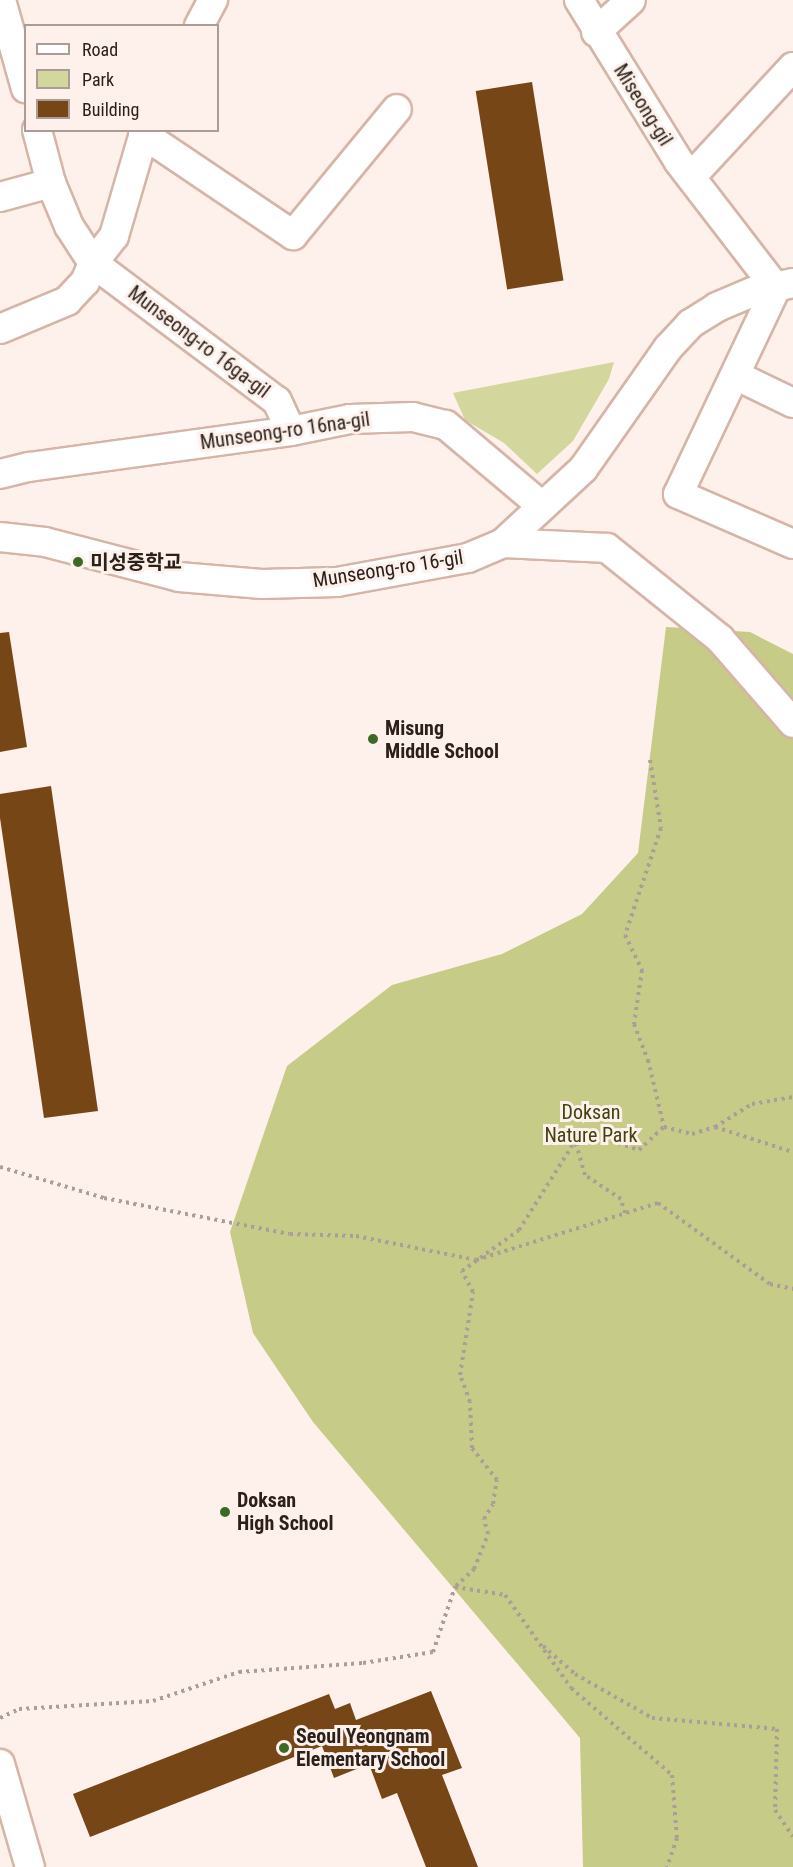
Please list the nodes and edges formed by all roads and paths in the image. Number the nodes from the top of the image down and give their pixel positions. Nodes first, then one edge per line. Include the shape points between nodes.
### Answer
1 (1, 0) edge
2 (213, 0) edge
3 (579, 0) edge
4 (632, 0) edge
5 (200, 24) edge
6 (596, 32) junction
7 (793, 67) edge
8 (24, 82) edge
9 (397, 109) dead end
10 (38, 132) edge
11 (144, 132) edge
12 (691, 177) junction
13 (51, 183) junction
14 (0, 197) edge
15 (93, 263) junction
16 (789, 284) edge
17 (0, 329) edge
18 (735, 375) junction
19 (793, 403) edge
20 (291, 431) junction
21 (0, 474) edge
22 (542, 506) junction
23 (0, 537) edge
24 (503, 543) junction
25 (793, 544) edge
26 (793, 723) edge
27 (650, 760) dead end
28 (793, 1097) edge
29 (664, 1127) junction
30 (715, 1127) junction
31 (575, 1141) junction
32 (793, 1152) edge
33 (0, 1167) edge
34 (625, 1213) junction
35 (476, 1260) junction
36 (793, 1289) edge
37 (455, 1587) junction
38 (538, 1642) junction
39 (0, 1718) edge
40 (0, 1764) edge
41 (793, 1837) edge
42 (30, 1867) edge
43 (667, 1867) edge

1 - 8 street
2 - 5 street
3 - 6 street, Miseong-gil
4 - 6 street
6 - 12 street, Miseong-gil
7 - 12 street
9 - 11 street via 293,235
10 - 13 street
11 - 15 street via 114,236
12 - 16 street, Miseong-gil
13 - 14 street
13 - 15 street via 69,226
15 - 17 street via 85,282 67,301
15 - 20 street, Munseong-ro 16ga-gil via 277,401
16 - 18 street
16 - 22 street, Munseong-ro 16-gil via 753,292 690,324 668,348 583,469
18 - 19 street
18 - 25 street via 678,494
20 - 21 street, Munseong-ro 16na-gil
20 - 22 street, Munseong-ro 16na-gil via 350,418 413,417 446,425
22 - 24 street, Munseong-ro 16-gil
23 - 24 street, Munseong-ro 16-gil via 45,542 179,578 262,584 337,582 468,558
24 - 26 street via 608,548 720,639
27 - 29 path via 661,828 625,935 642,970 634,1024 648,1060
28 - 30 path via 752,1104
29 - 30 path via 692,1134
29 - 31 path via 639,1150 604,1138
30 - 32 path
31 - 34 path via 585,1175 621,1199
31 - 35 path via 519,1230
33 - 35 path via 104,1198 290,1234 356,1236
34 - 35 path
34 - 36 path via 658,1203 770,1284
35 - 37 path via 462,1272 472,1292 473,1309 464,1334 460,1375 470,1402 472,1448 497,1480 493,1504 484,1519 488,1534 485,1543 474,1569
37 - 38 path via 505,1595
37 - 39 path via 433,1652 363,1663 239,1672 153,1701 19,1709
38 - 41 path via 575,1674 652,1718 777,1730 775,1810
38 - 43 path via 570,1688 672,1775 677,1838
40 - 42 street

